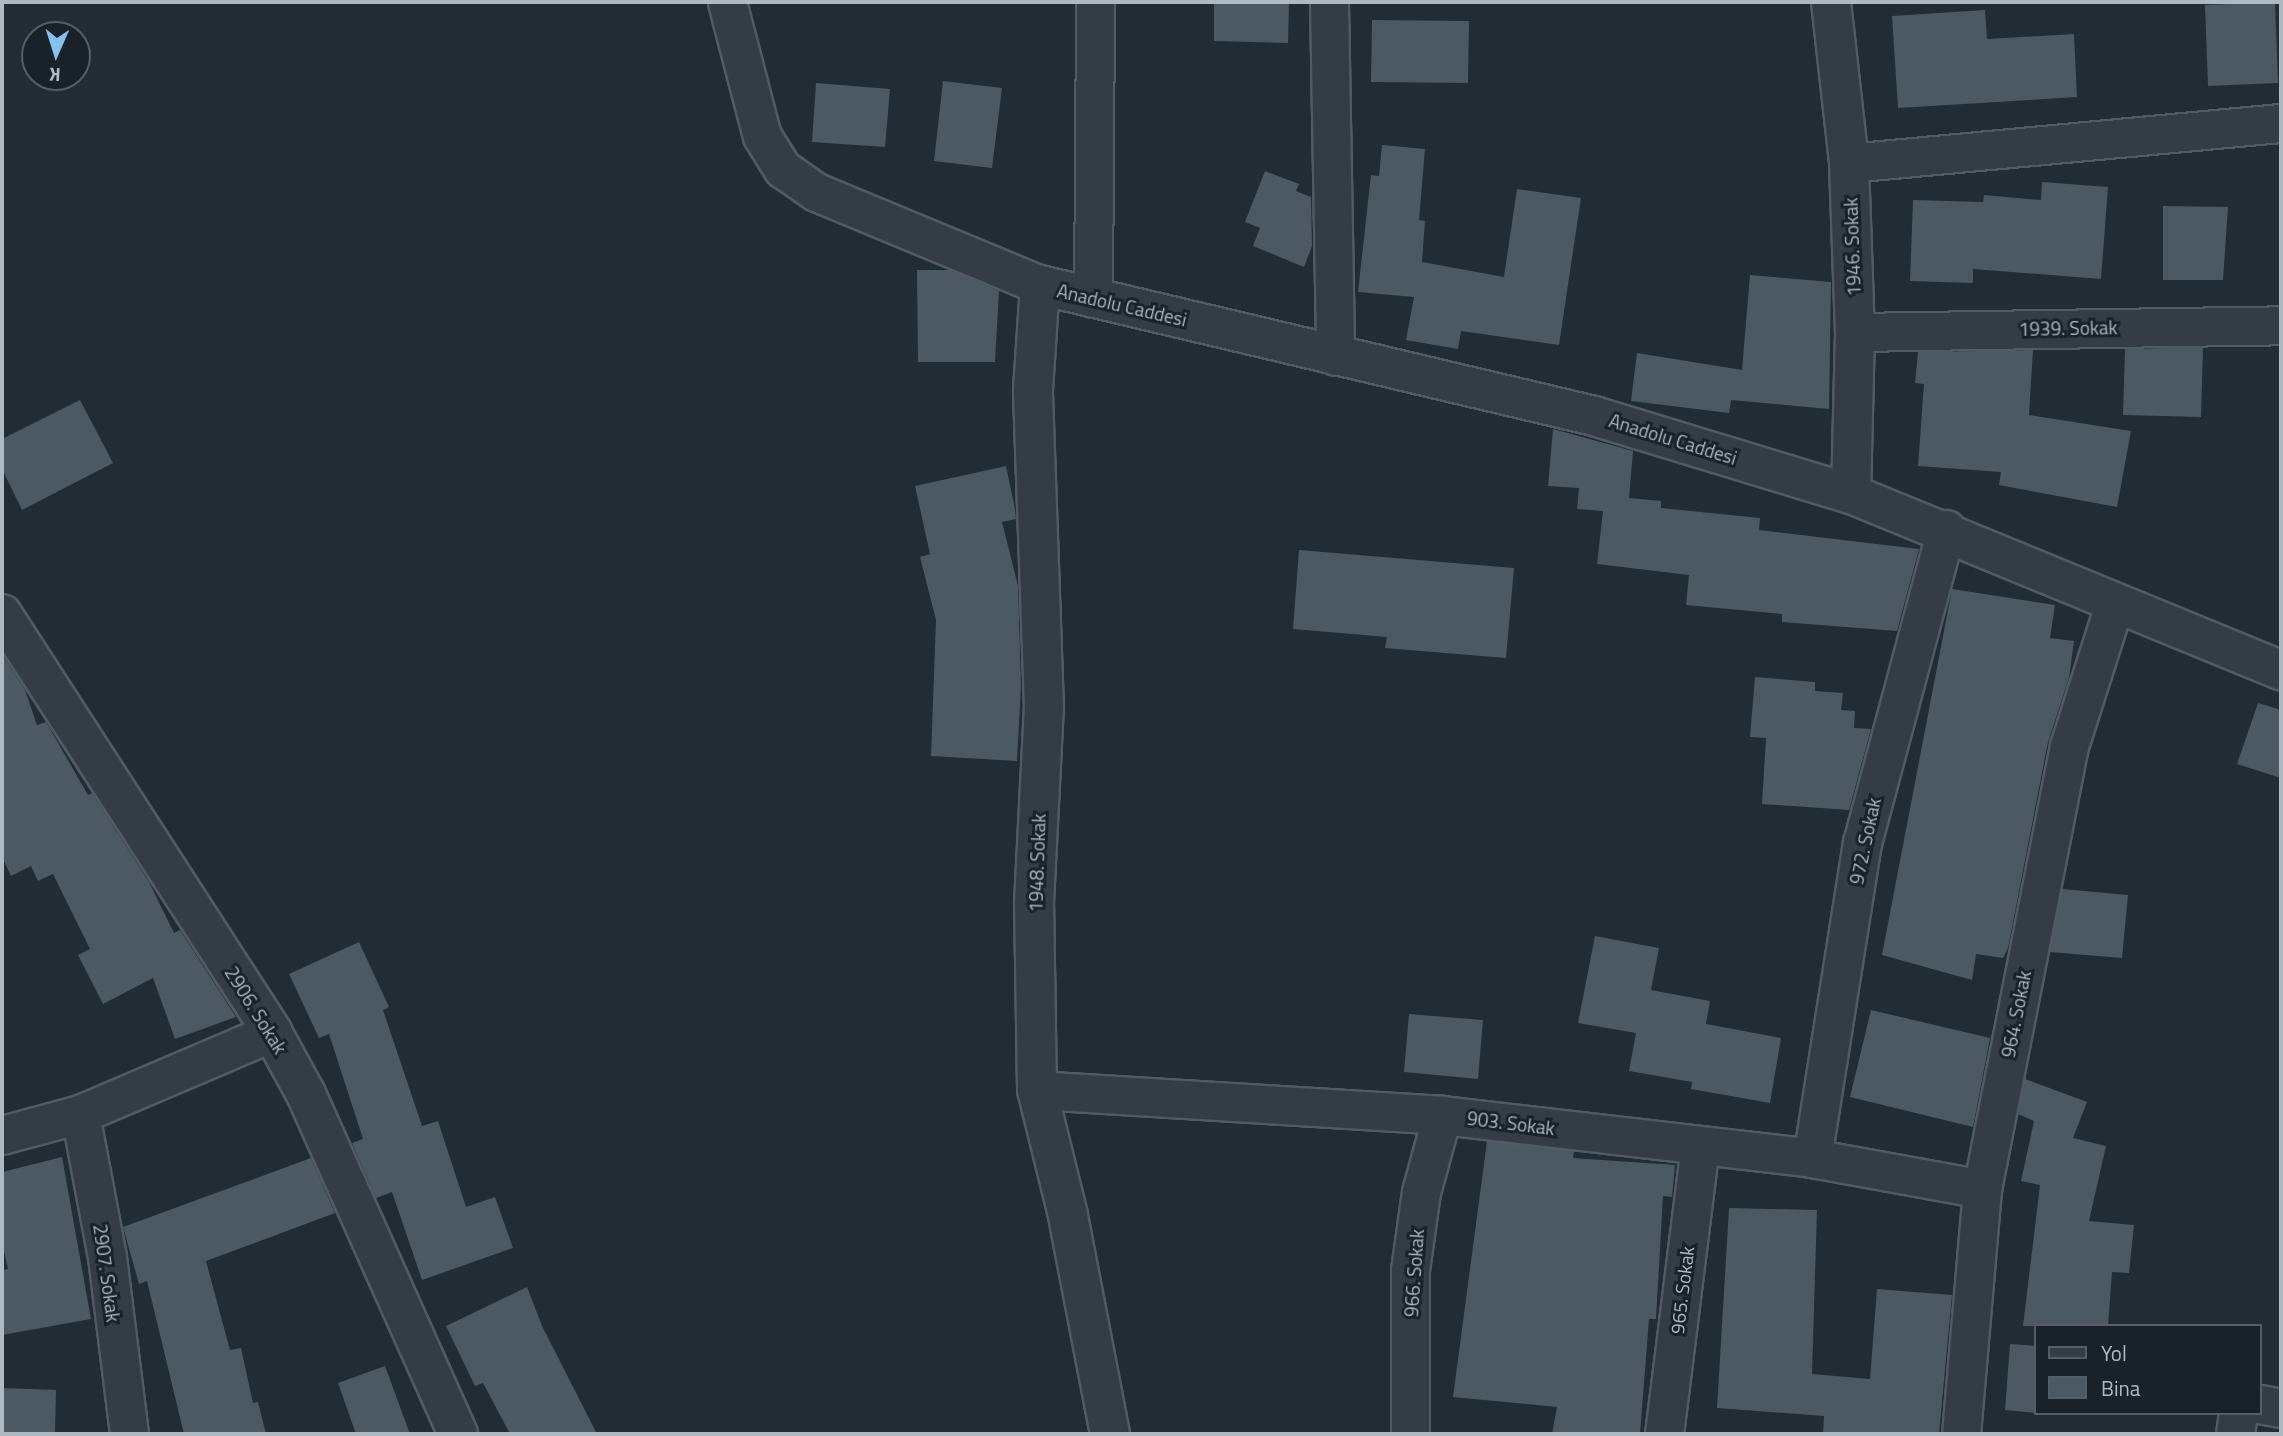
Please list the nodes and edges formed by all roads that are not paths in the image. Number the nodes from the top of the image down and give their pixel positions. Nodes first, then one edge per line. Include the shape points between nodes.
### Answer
1 (727, 2) edge
2 (1095, 2) edge
3 (1329, 2) edge
4 (1831, 2) edge
5 (2281, 123) edge
6 (1849, 163) junction
7 (1040, 285) junction
8 (1093, 298) junction
9 (2281, 325) edge
10 (1855, 332) junction
11 (1335, 356) junction
12 (1851, 494) junction
13 (1946, 529) junction
14 (2115, 602) junction
15 (2, 614) edge
16 (2281, 670) edge
17 (272, 1032) junction
18 (1037, 1090) junction
19 (80, 1114) junction
20 (1442, 1115) junction
21 (2, 1135) edge
22 (1700, 1145) junction
23 (1812, 1158) junction
24 (1982, 1189) junction
25 (2262, 1404) edge
26 (2281, 1408) edge
27 (2238, 1415) edge
28 (128, 1434) edge
29 (458, 1434) edge
30 (1110, 1434) edge
31 (1410, 1434) edge
32 (1664, 1434) edge
33 (1961, 1434) edge
34 (2235, 1434) edge

1 - 7 street via 762,136 783,169 816,191
2 - 8 street
3 - 11 street
4 - 6 street, 1946. Sokak
5 - 6 street
6 - 10 street, 1946. Sokak
7 - 8 street, Anadolu Caddesi
7 - 18 street, 1948. Sokak via 1033,390 1044,708 1034,903
8 - 11 street, Anadolu Caddesi
9 - 10 street, 1939. Sokak
10 - 12 street, 1946. Sokak
11 - 12 street, Anadolu Caddesi via 1594,416
12 - 13 street, Anadolu Caddesi
13 - 14 street, Anadolu Caddesi
13 - 23 street, 972. Sokak via 1862,843
14 - 16 street, Anadolu Caddesi
14 - 24 street, 964. Sokak via 2069,746
15 - 17 street, 2906. Sokak
17 - 19 street
17 - 29 street, 2906. Sokak via 306,1094
18 - 20 street, 903. Sokak
18 - 30 street, 1948. Sokak via 1068,1215
19 - 21 street
19 - 28 street, 2907. Sokak via 107,1257
20 - 22 street, 903. Sokak
20 - 31 street, 966. Sokak via 1422,1192 1410,1270
22 - 23 street, 903. Sokak
22 - 32 street, 965. Sokak
23 - 24 street, 903. Sokak
24 - 33 street, 964. Sokak
25 - 26 street
27 - 34 street

